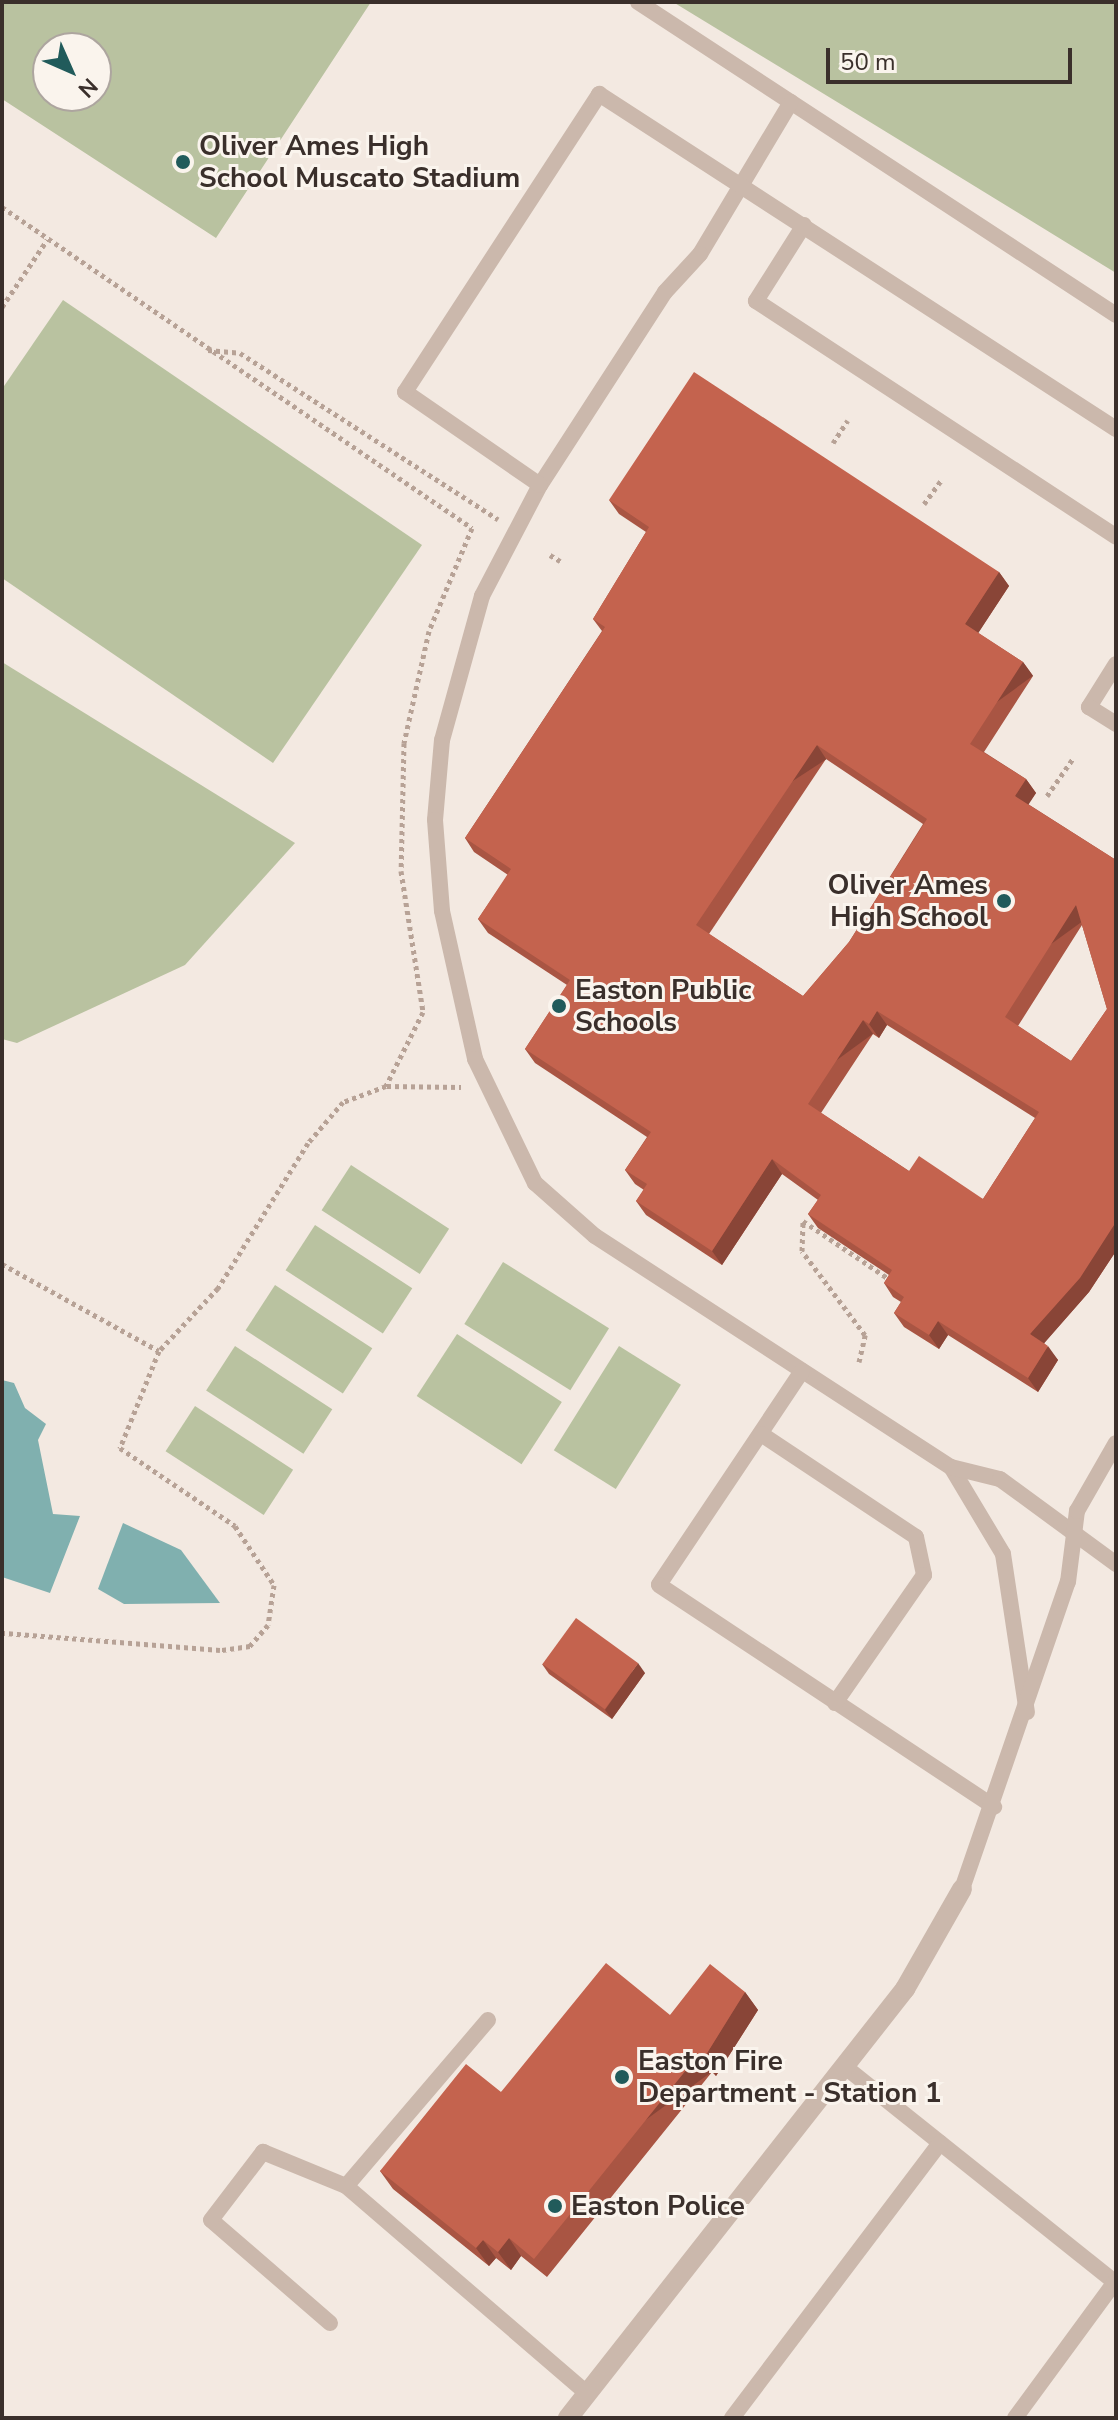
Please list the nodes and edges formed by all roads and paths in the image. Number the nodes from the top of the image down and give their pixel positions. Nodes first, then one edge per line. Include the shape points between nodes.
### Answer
1 (638, 2) edge
2 (791, 102) junction
3 (739, 183) junction
4 (2, 207) edge
5 (804, 225) junction
6 (47, 240) junction
7 (2, 307) edge
8 (1116, 315) edge
9 (207, 349) junction
10 (848, 420) dead end
11 (1116, 429) edge
12 (833, 443) dead end
13 (941, 481) dead end
14 (540, 485) junction
15 (924, 504) dead end
16 (490, 514) dead end
17 (1116, 537) edge
18 (550, 555) dead end
19 (560, 561) dead end
20 (1116, 664) edge
21 (1116, 724) edge
22 (1074, 757) dead end
23 (1047, 796) dead end
24 (386, 1086) junction
25 (486, 1088) junction
26 (2, 1264) edge
27 (900, 1287) edge
28 (159, 1351) junction
29 (859, 1362) dead end
30 (802, 1371) junction
31 (761, 1434) junction
32 (1116, 1443) edge
33 (951, 1467) junction
34 (1073, 1532) junction
35 (1116, 1564) edge
36 (2, 1633) edge
37 (835, 1703) junction
38 (1027, 1712) junction
39 (994, 1807) junction
40 (962, 1889) joint
41 (488, 2020) dead end
42 (844, 2066) junction
43 (940, 2143) junction
44 (346, 2186) junction
45 (1115, 2283) edge
46 (330, 2323) dead end
47 (587, 2393) junction
48 (568, 2418) edge
49 (732, 2418) edge
50 (1015, 2418) edge

1 - 2 lane
2 - 3 lane
2 - 8 lane
3 - 5 lane
3 - 14 lane via 700,254 665,292
3 - 14 lane via 599,94 405,392
4 - 6 path
5 - 11 lane
5 - 17 lane via 756,301
6 - 7 path
6 - 9 path
9 - 16 path via 240,353
9 - 24 path via 472,528 429,631 404,743 401,871 423,1012
10 - 12 path
13 - 15 path
14 - 25 lane via 469,632 437,779 442,911
18 - 19 path
20 - 21 lane via 1089,707
22 - 23 path
24 - 25 path
24 - 28 path via 343,1102 308,1143 218,1288
25 - 30 lane via 523,1164 563,1211
26 - 28 path
27 - 29 path via 803,1221 802,1251 865,1335
28 - 36 path via 120,1448 235,1526 274,1585 268,1625 250,1646 220,1650
30 - 31 lane
30 - 33 lane
31 - 37 lane via 916,1537 924,1575
31 - 37 lane via 659,1585
32 - 34 lane via 1082,1496
33 - 34 lane via 1000,1479
33 - 38 lane via 1003,1554
34 - 35 lane
34 - 38 lane via 1068,1582
37 - 39 lane
38 - 39 lane
39 - 40 lane
40 - 42 street via 927,1957
41 - 44 lane
42 - 43 lane
42 - 47 street
43 - 45 lane
43 - 49 lane
44 - 46 lane via 263,2152 211,2220
44 - 47 lane
45 - 50 lane
47 - 48 street

